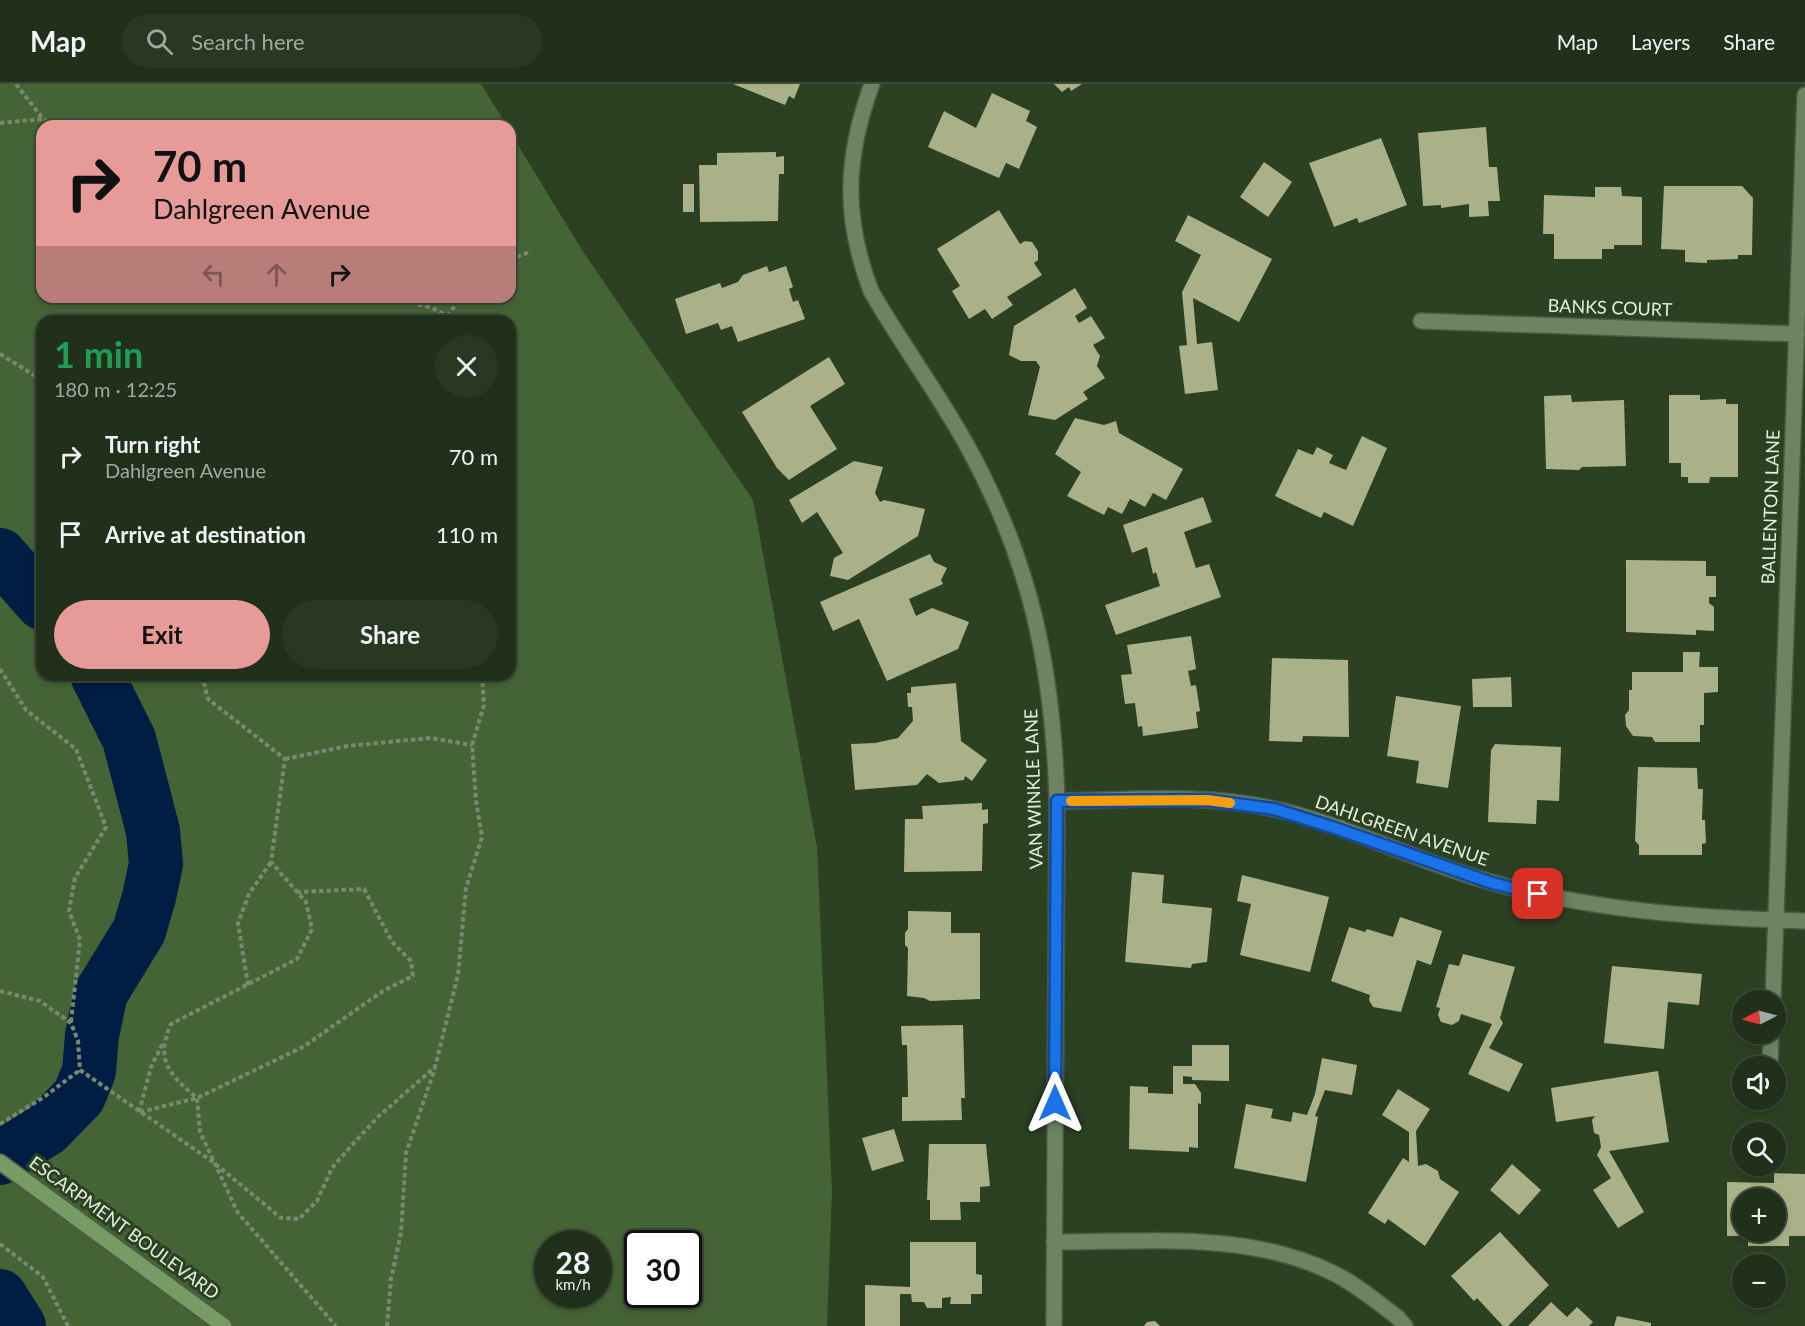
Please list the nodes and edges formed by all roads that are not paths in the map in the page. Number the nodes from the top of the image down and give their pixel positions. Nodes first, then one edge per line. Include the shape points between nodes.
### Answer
1 (872, 84) edge
2 (1805, 95) edge
3 (1421, 321) dead end
4 (1797, 333) junction
5 (1057, 801) junction
6 (1777, 921) junction
7 (1805, 921) edge
8 (1774, 990) edge
9 (0, 1162) edge
10 (1054, 1242) junction
11 (224, 1326) edge
12 (1054, 1326) edge
13 (1405, 1326) edge

1 - 5 street, VAN WINKLE LANE via 859,119 849,178 856,247 871,291 964,441 998,506 1015,550 1028,588 1047,676 1055,731
2 - 4 street, BALLENTON LANE
3 - 4 street, BANKS COURT
4 - 6 street, BALLENTON LANE
5 - 6 street, DAHLGREEN AVENUE via 1207,800 1274,809 1492,883 1538,894 1649,913
5 - 10 street, VAN WINKLE LANE
6 - 7 street, DAHLGREEN AVENUE
6 - 8 street, BALLENTON LANE
9 - 11 main road, ESCARPMENT BOULEVARD
10 - 12 street, VAN WINKLE LANE
10 - 13 street via 1208,1243 1278,1252 1335,1274

